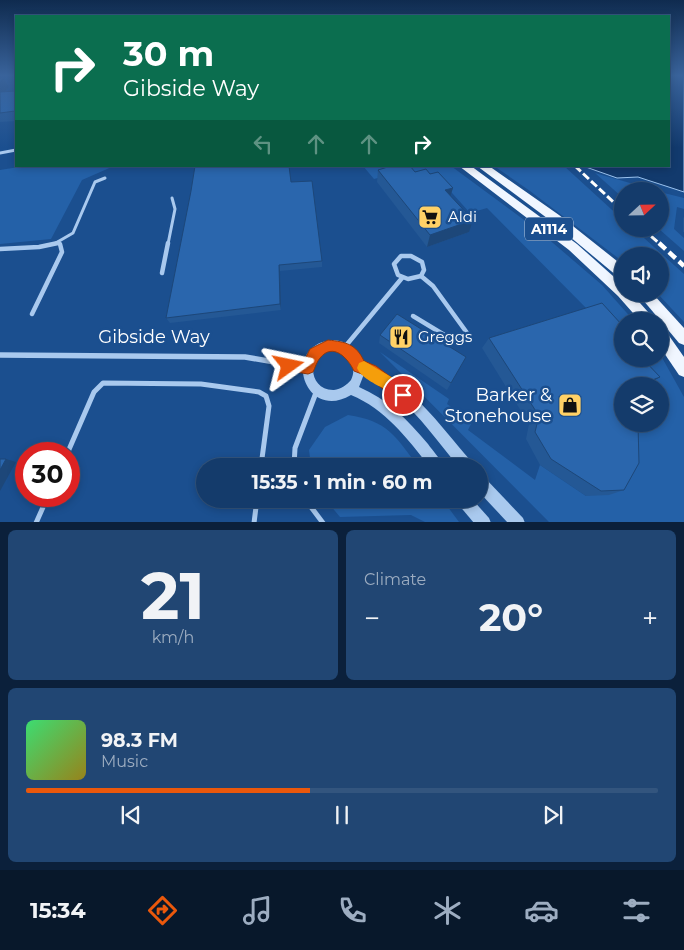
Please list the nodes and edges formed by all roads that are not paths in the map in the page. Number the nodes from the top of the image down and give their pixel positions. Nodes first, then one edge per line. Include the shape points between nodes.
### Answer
1 (15, 150) edge
2 (0, 153) edge
3 (475, 168) edge
4 (106, 178) dead end
5 (172, 198) dead end
6 (60, 244) junction
7 (0, 250) edge
8 (614, 266) edge
9 (162, 273) dead end
10 (421, 276) junction
11 (402, 278) junction
12 (614, 285) edge
13 (631, 302) edge
14 (652, 302) edge
15 (641, 312) edge
16 (32, 314) dead end
17 (414, 316) dead end
18 (684, 338) edge
19 (344, 348) junction
20 (669, 348) edge
21 (0, 356) edge
22 (359, 366) junction
23 (308, 368) junction
24 (684, 370) edge
25 (351, 389) junction
26 (316, 390) junction
27 (71, 442) edge
28 (262, 458) edge
29 (294, 458) edge
30 (430, 458) edge
31 (460, 458) edge
32 (488, 491) edge
33 (43, 507) edge
34 (256, 508) edge
35 (312, 508) edge
36 (471, 508) edge
37 (36, 522) edge
38 (254, 522) edge
39 (323, 522) edge
40 (484, 522) edge
41 (518, 522) edge

1 - 2 lane
3 - 8 main road, A1114 via 555,218
3 - 12 main road, A1114 via 574,247
4 - 6 lane via 95,182 72,233
5 - 9 lane via 175,209
6 - 7 lane
6 - 16 lane via 62,252
10 - 11 lane
10 - 11 lane via 424,270 422,262 407,256 399,257 394,264 396,273
10 - 17 lane via 433,286 470,337 456,342
11 - 19 lane
13 - 15 main road, A1114
14 - 18 main road
19 - 22 street via 354,355
19 - 23 street via 328,346 321,349 314,354
20 - 24 main road
21 - 23 street, Gibside Way via 245,357
22 - 25 street via 358,379
22 - 31 street via 371,370 414,405
23 - 26 street via 309,380
25 - 26 street via 330,395
25 - 30 street via 366,394 392,413
26 - 29 lane
27 - 28 lane via 94,392 103,383 201,384 259,392 266,396 269,406
32 - 41 street
33 - 37 lane
34 - 38 lane
35 - 39 lane
36 - 40 street

